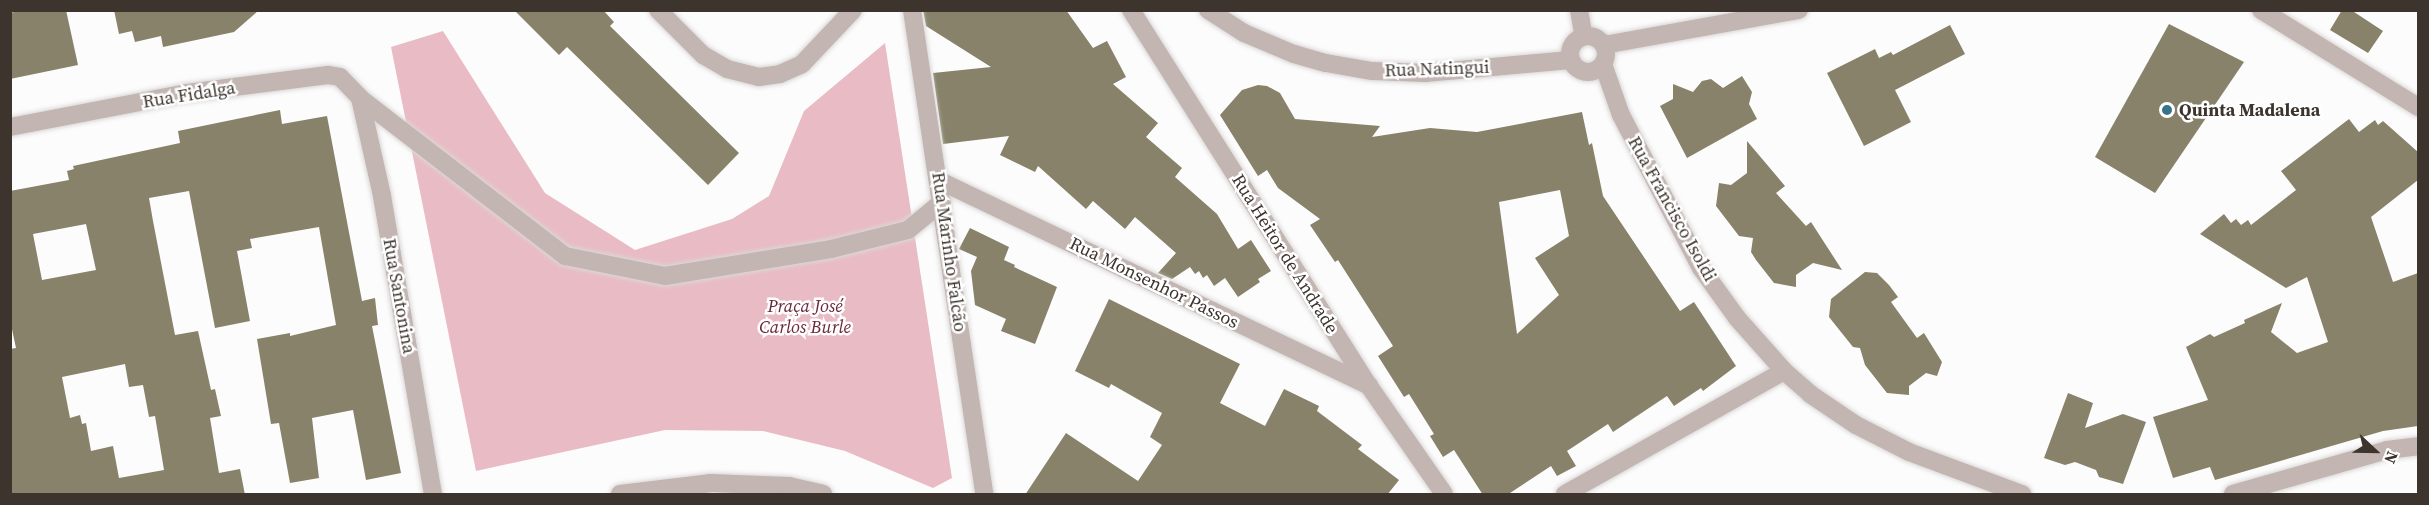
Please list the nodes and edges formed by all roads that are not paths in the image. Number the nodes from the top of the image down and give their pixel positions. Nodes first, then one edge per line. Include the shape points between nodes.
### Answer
1 (658, 10) edge
2 (853, 10) edge
3 (912, 10) edge
4 (1131, 10) edge
5 (1208, 10) edge
6 (1579, 10) edge
7 (1799, 10) edge
8 (2261, 10) edge
9 (1584, 36) junction
10 (1604, 45) junction
11 (1603, 64) junction
12 (1575, 66) junction
13 (360, 98) junction
14 (2417, 106) edge
15 (1621, 115) junction
16 (10, 127) edge
17 (938, 180) junction
18 (942, 202) junction
19 (1784, 371) junction
20 (1369, 386) junction
21 (2418, 446) edge
22 (433, 495) edge
23 (620, 495) edge
24 (823, 495) edge
25 (984, 495) edge
26 (1444, 495) edge
27 (1565, 495) edge
28 (2022, 495) edge
29 (2233, 495) edge

1 - 2 street via 703,55 727,69 759,77 780,74 802,64
3 - 17 street, Rua Marinho Falcão
4 - 20 street, Rua Heitor de Andrade
5 - 12 street, Rua Natingui via 1244,33 1294,54 1372,71 1425,73
6 - 9 street
7 - 10 street
8 - 14 street
9 - 10 street
9 - 12 street via 1570,48
10 - 11 street
11 - 12 street via 1593,72
11 - 15 street, Rua Francisco Isoldi
12 - 15 street, Rua Francisco Isoldi
13 - 16 street, Rua Fidalga via 340,78 328,75 187,93
13 - 18 street, Rua Fidalga via 565,256 665,276 831,249 908,230
13 - 22 street, Rua Santonina via 382,195
15 - 19 street, Rua Francisco Isoldi via 1701,268 1737,318
17 - 18 street, Rua Marinho Falcão
17 - 20 street, Rua Monsenhor Passos
18 - 25 street, Rua Marinho Falcão
19 - 27 street
19 - 28 street, Rua Francisco Isoldi via 1856,425 1909,452
20 - 26 street, Rua Heitor de Andrade
21 - 29 street via 2387,450
23 - 24 street via 711,483 789,486

